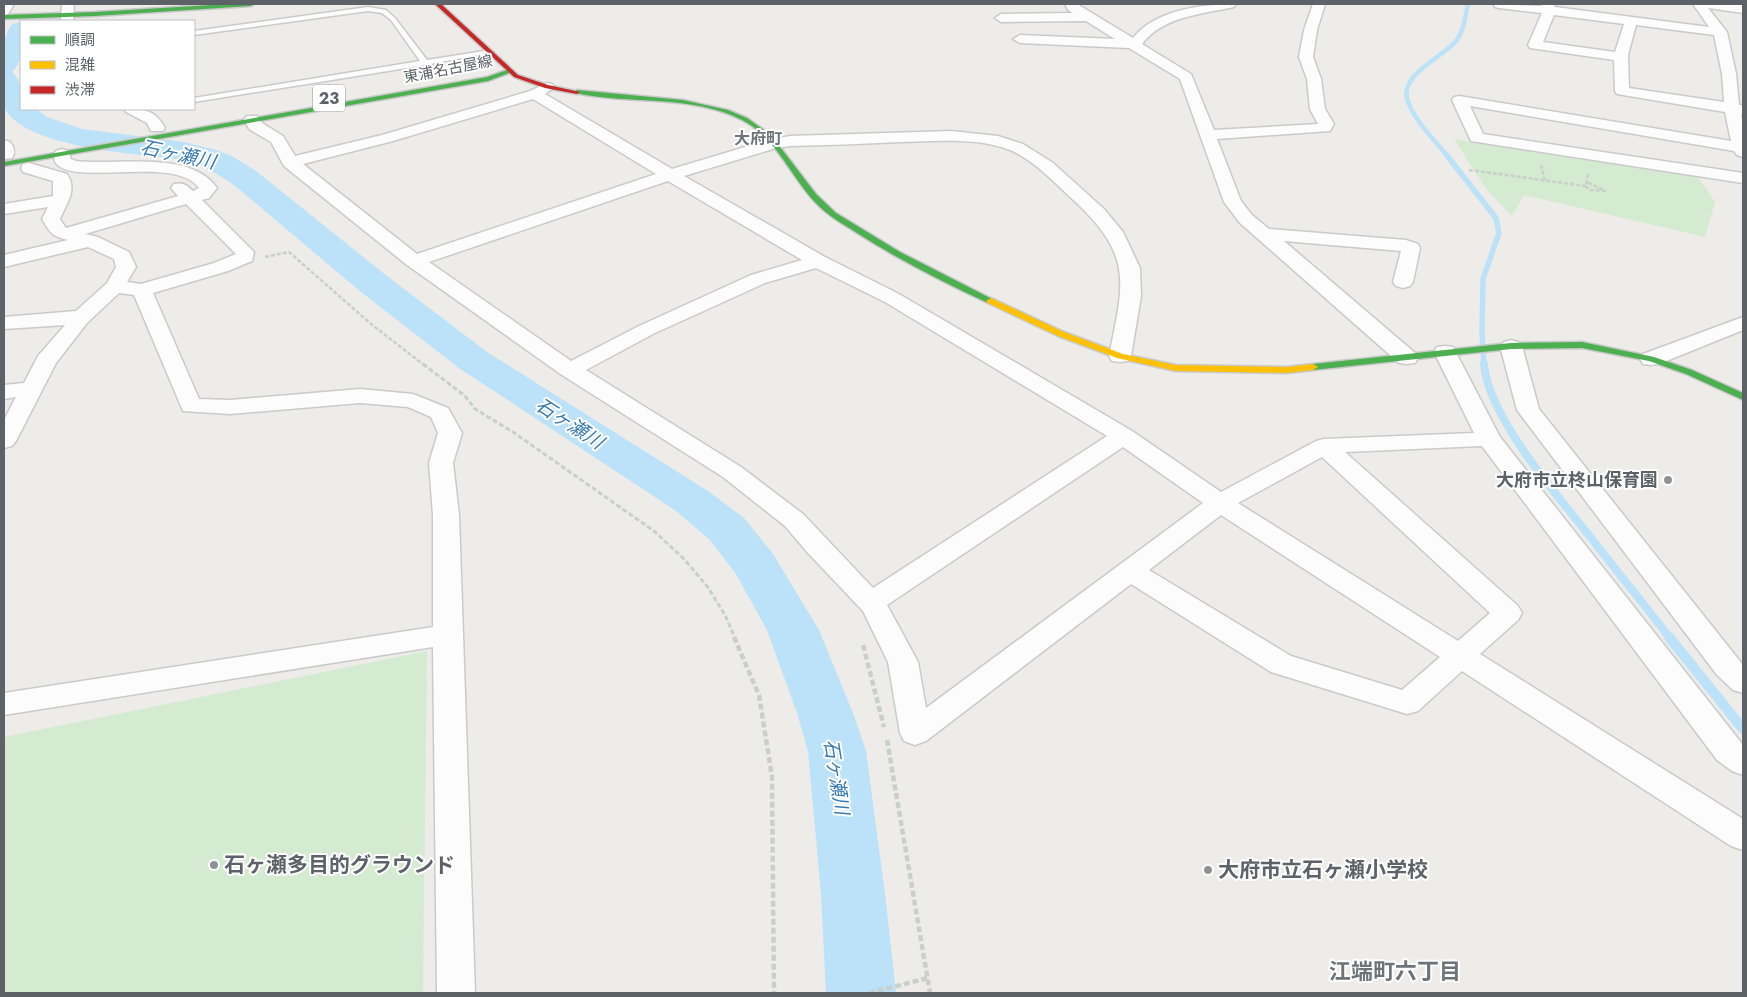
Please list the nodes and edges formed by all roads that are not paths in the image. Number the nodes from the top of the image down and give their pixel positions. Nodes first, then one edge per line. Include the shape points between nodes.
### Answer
1 (4, 4) edge
2 (251, 4) edge
3 (438, 4) edge
4 (1071, 4) edge
5 (1230, 4) edge
6 (1319, 4) edge
7 (1499, 4) edge
8 (1619, 4) edge
9 (1699, 4) edge
10 (1709, 4) edge
11 (1548, 7) edge
12 (1743, 9) edge
13 (4, 11) edge
14 (67, 13) edge
15 (4, 17) edge
16 (1088, 17) junction
17 (1001, 18) dead end
18 (1631, 21) junction
19 (1720, 32) junction
20 (195, 33) edge
21 (1020, 39) dead end
22 (1132, 44) junction
23 (490, 52) junction
24 (1621, 57) junction
25 (425, 63) junction
26 (510, 71) junction
27 (1736, 75) edge
28 (541, 91) junction
29 (195, 100) edge
30 (1738, 109) edge
31 (133, 110) edge
32 (252, 120) junction
33 (152, 129) junction
34 (1207, 135) junction
35 (774, 143) junction
36 (66, 150) junction
37 (1741, 150) edge
38 (4, 155) edge
39 (290, 162) junction
40 (29, 168) dead end
41 (153, 174) dead end
42 (672, 175) junction
43 (1743, 178) edge
44 (189, 198) junction
45 (61, 200) junction
46 (4, 209) edge
47 (66, 234) junction
48 (1265, 234) junction
49 (91, 241) junction
50 (5, 260) edge
51 (414, 261) junction
52 (818, 261) junction
53 (1403, 282) dead end
54 (116, 286) junction
55 (142, 290) junction
56 (83, 317) junction
57 (4, 323) edge
58 (1743, 323) edge
59 (1505, 347) junction
60 (1444, 352) junction
61 (1120, 356) junction
62 (1407, 358) junction
63 (1651, 359) junction
64 (570, 370) junction
65 (32, 388) junction
66 (4, 392) edge
67 (1743, 397) edge
68 (1124, 436) junction
69 (1489, 439) junction
70 (4, 441) edge
71 (1324, 446) junction
72 (1220, 503) junction
73 (1131, 571) junction
74 (871, 603) junction
75 (447, 635) junction
76 (1462, 656) junction
77 (1743, 682) edge
78 (4, 704) edge
79 (1743, 762) edge
80 (1743, 836) edge
81 (456, 993) edge

1 - 13 street via 7,6
2 - 14 street
3 - 23 street
4 - 16 street
5 - 22 street via 1172,17 1145,32
6 - 34 street via 1306,59 1314,78 1316,108 1326,124 1324,128
7 - 11 street
8 - 18 street
9 - 19 street
10 - 12 street
11 - 18 street
11 - 24 street via 1535,45
14 - 15 street
16 - 17 street
16 - 22 street
18 - 19 street
18 - 24 street
19 - 27 street
20 - 25 lane via 344,10 384,11
21 - 22 street
22 - 34 street via 1186,77
23 - 25 lane
23 - 26 street
24 - 30 street via 1622,91
25 - 29 lane
26 - 28 street
26 - 32 street, 東浦名古屋線 / 23 via 488,79
26 - 33 street, 東浦名古屋線 / 23 via 483,71
27 - 30 street
28 - 35 street via 704,105 744,119 761,129
28 - 39 street via 387,138
28 - 42 street
30 - 37 street
31 - 33 street via 153,120
32 - 36 street, 東浦名古屋線 / 23
32 - 39 street via 255,126 277,138
33 - 36 street, 東浦名古屋線 / 23
34 - 48 street via 1233,202 1246,219
35 - 42 street
35 - 61 street via 824,207 884,246 1061,334
35 - 61 street via 951,136 998,140 1016,147 1047,167 1098,212 1114,232 1130,268 1131,296
36 - 38 street, 東浦名古屋線 / 23
36 - 44 street via 63,162 69,166 163,169 192,176 207,185 206,192
37 - 43 street via 1459,100 1477,138
39 - 51 street
40 - 45 street via 62,178
41 - 44 street via 172,181
42 - 51 street
42 - 52 street
44 - 47 street
44 - 55 street via 245,252 245,258
45 - 46 street
45 - 47 street via 51,219 59,232
47 - 49 street
48 - 53 street via 1406,246 1411,248
48 - 62 street
49 - 50 street
49 - 54 street via 122,256 126,267
51 - 64 street
52 - 64 street via 758,279 646,330
52 - 68 street via 892,298
54 - 55 street
54 - 56 street
55 - 75 street via 191,406 230,407 360,396 413,401 440,413 450,433 441,463 446,515
56 - 57 street
56 - 65 street via 46,361
58 - 63 street
59 - 60 street
59 - 63 street via 1582,346
59 - 77 street via 1528,410
60 - 62 street
60 - 69 street
61 - 62 street via 1176,368 1237,370 1287,370
63 - 67 street
64 - 74 street via 762,494 794,520
65 - 66 street
65 - 70 street
68 - 72 street
68 - 74 street
69 - 71 street
69 - 79 street via 1728,752
71 - 72 street
71 - 76 street via 1508,613
72 - 73 street
72 - 76 street
73 - 74 street via 915,733 903,662
73 - 76 street via 1281,664 1406,703
75 - 78 street
75 - 81 street
76 - 80 street

